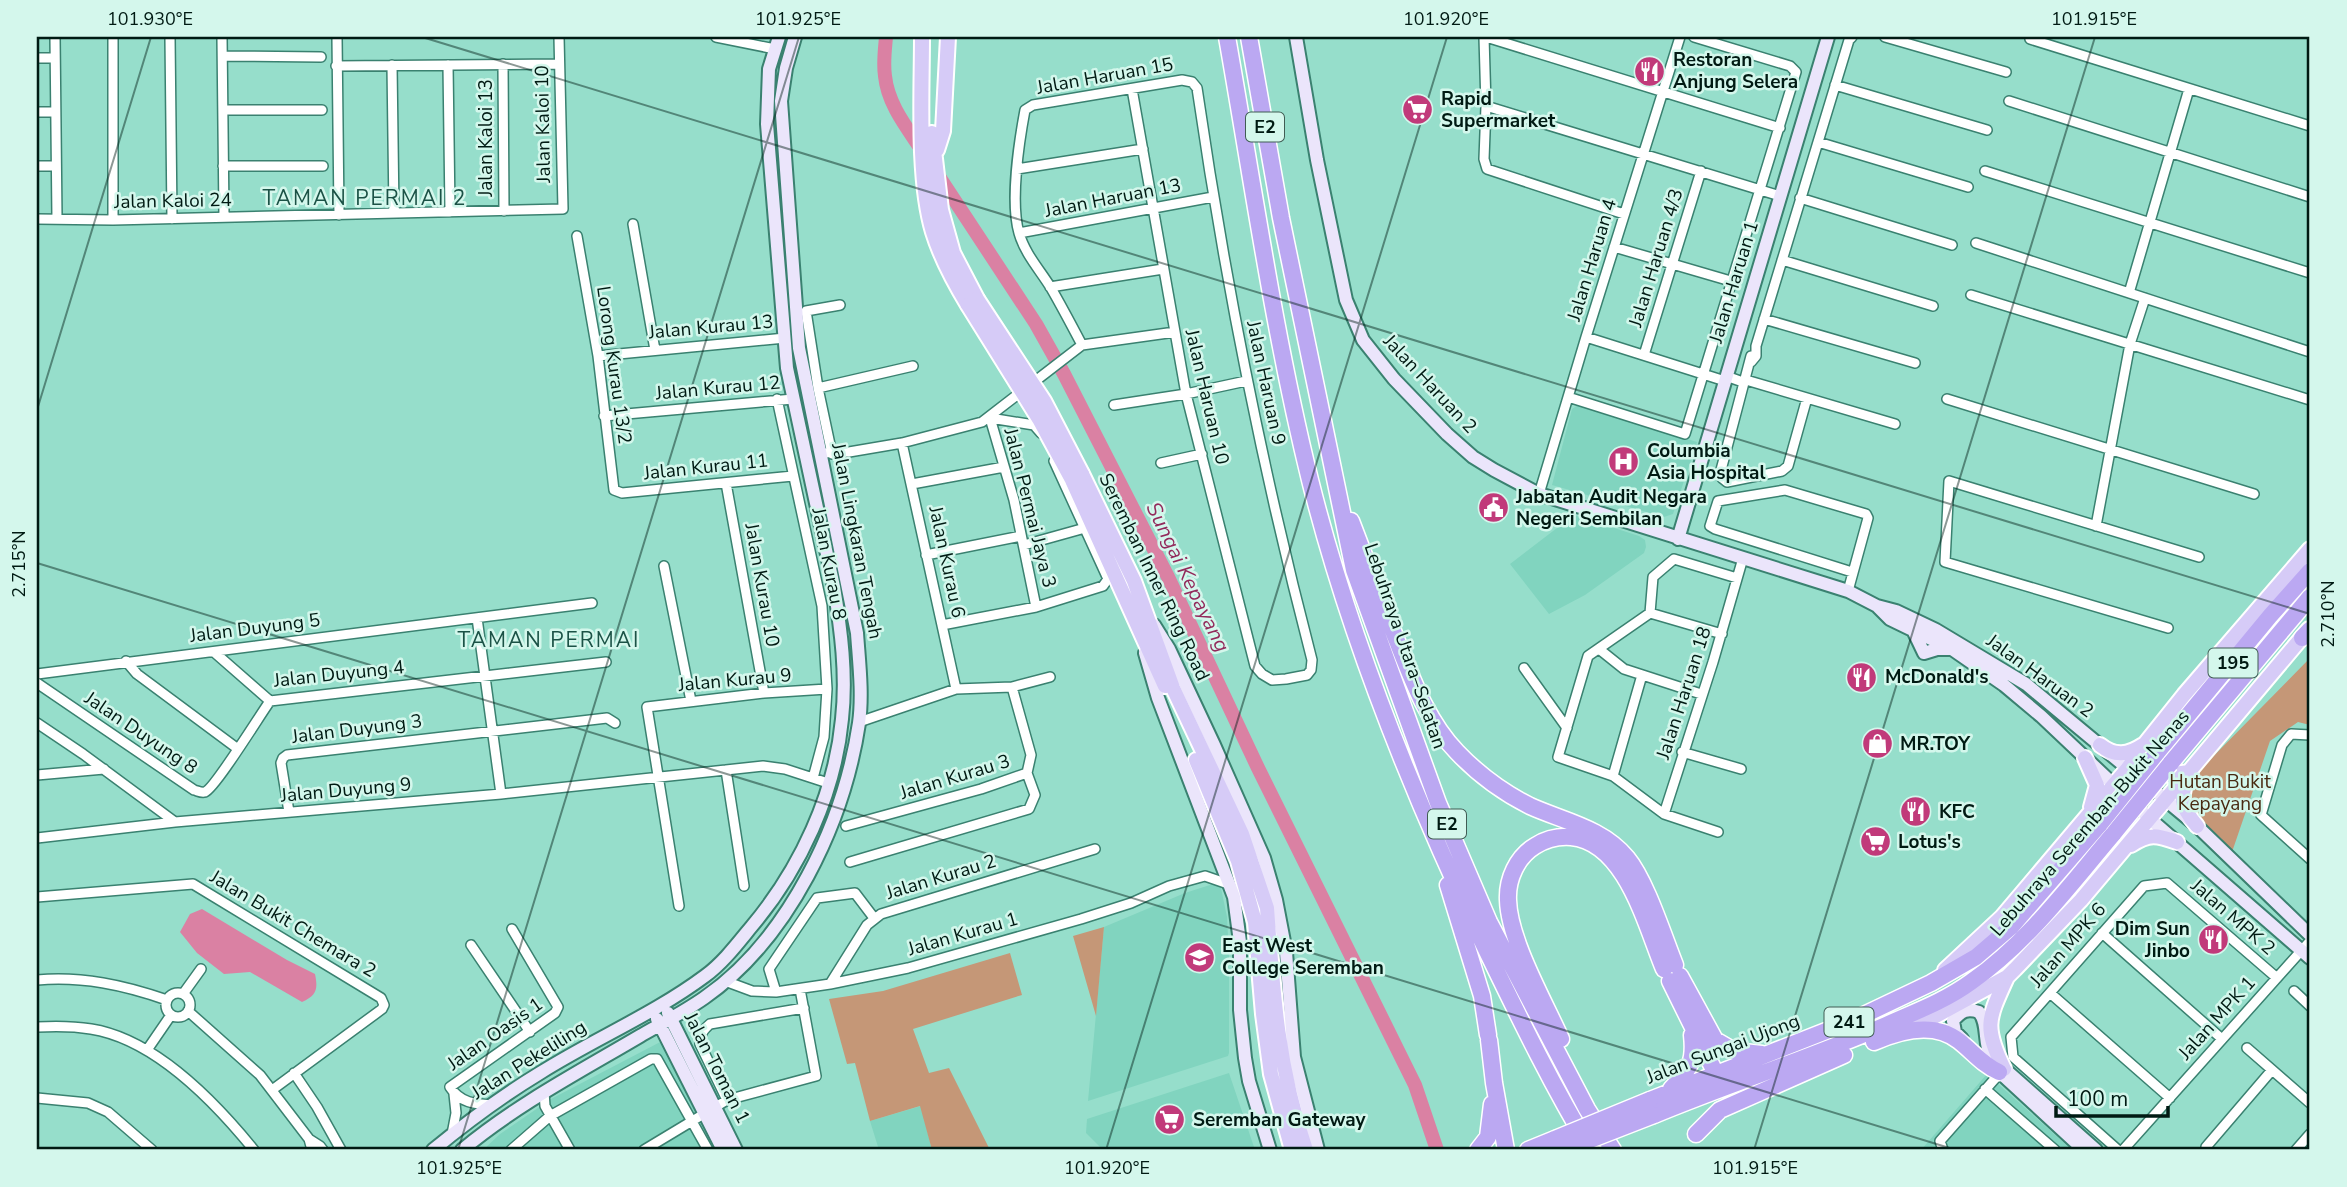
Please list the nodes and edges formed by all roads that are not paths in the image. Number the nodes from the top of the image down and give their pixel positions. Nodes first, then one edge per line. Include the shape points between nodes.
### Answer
1 (55, 37) edge
2 (113, 37) edge
3 (170, 37) edge
4 (222, 37) edge
5 (337, 37) edge
6 (559, 37) edge
7 (716, 37) edge
8 (787, 37) edge
9 (794, 37) edge
10 (922, 37) edge
11 (930, 37) edge
12 (948, 37) edge
13 (1227, 37) edge
14 (1249, 37) edge
15 (1296, 37) edge
16 (1485, 37) edge
17 (1680, 37) edge
18 (1694, 37) edge
19 (1828, 37) edge
20 (1852, 37) edge
21 (1885, 37) edge
22 (2030, 39) dead end
23 (755, 41) edge
24 (777, 43) edge
25 (223, 56) junction
26 (321, 57) dead end
27 (37, 58) edge
28 (55, 58) junction
29 (503, 64) junction
30 (559, 64) junction
31 (391, 65) junction
32 (448, 65) junction
33 (336, 66) junction
34 (2006, 72) dead end
35 (1192, 82) joint
36 (1835, 85) junction
37 (1132, 89) junction
38 (2189, 89) junction
39 (1662, 90) junction
40 (781, 101) junction
41 (2009, 101) dead end
42 (1486, 106) junction
43 (223, 110) junction
44 (322, 110) dead end
45 (37, 112) edge
46 (55, 112) junction
47 (927, 117) junction
48 (2310, 126) edge
49 (1780, 128) junction
50 (1987, 130) dead end
51 (1818, 142) junction
52 (1143, 149) junction
53 (2170, 152) junction
54 (1643, 154) junction
55 (934, 159) junction
56 (37, 166) edge
57 (55, 166) junction
58 (223, 166) junction
59 (323, 166) dead end
60 (1017, 169) junction
61 (1701, 171) junction
62 (1985, 171) dead end
63 (1968, 187) dead end
64 (1761, 190) junction
65 (1780, 196) junction
66 (1213, 197) junction
67 (2310, 197) edge
68 (1800, 198) junction
69 (1153, 208) junction
70 (563, 209) joint
71 (504, 211) junction
72 (450, 212) junction
73 (394, 213) junction
74 (1624, 214) junction
75 (339, 215) junction
76 (224, 217) junction
77 (37, 219) edge
78 (57, 219) junction
79 (172, 219) junction
80 (113, 220) junction
81 (2150, 223) junction
82 (633, 224) dead end
83 (1019, 233) junction
84 (577, 236) dead end
85 (1976, 243) dead end
86 (1952, 245) dead end
87 (1614, 247) junction
88 (1782, 260) junction
89 (1673, 263) junction
90 (1163, 269) junction
91 (2310, 273) edge
92 (1734, 282) junction
93 (1050, 287) junction
94 (2129, 293) junction
95 (1971, 295) dead end
96 (2145, 298) junction
97 (839, 305) dead end
98 (1933, 306) dead end
99 (1764, 319) junction
100 (1175, 331) junction
101 (1586, 337) junction
102 (785, 338) junction
103 (2130, 344) junction
104 (1082, 345) junction
105 (654, 350) junction
106 (2310, 352) edge
107 (1644, 355) junction
108 (598, 356) junction
109 (1732, 356) junction
110 (1751, 362) junction
111 (1915, 363) dead end
112 (914, 366) dead end
113 (1705, 374) junction
114 (1726, 376) junction
115 (1746, 380) junction
116 (1246, 381) junction
117 (818, 388) junction
118 (1186, 394) junction
119 (1567, 397) junction
120 (1807, 398) junction
121 (793, 399) junction
122 (1947, 399) dead end
123 (778, 400) junction
124 (2310, 400) edge
125 (1115, 405) dead end
126 (604, 416) junction
127 (990, 418) junction
128 (1895, 424) dead end
129 (902, 443) junction
130 (2110, 449) junction
131 (826, 454) junction
132 (1202, 454) junction
133 (1161, 463) dead end
134 (1004, 467) junction
135 (793, 476) junction
136 (1333, 477) junction
137 (726, 483) junction
138 (912, 484) junction
139 (622, 493) joint
140 (1539, 494) junction
141 (2254, 494) dead end
142 (2096, 526) junction
143 (1085, 528) junction
144 (1678, 539) junction
145 (1022, 540) junction
146 (2310, 549) edge
147 (926, 555) junction
148 (2199, 557) dead end
149 (1743, 558) junction
150 (664, 566) dead end
151 (2310, 571) edge
152 (1852, 572) junction
153 (1737, 580) junction
154 (1848, 591) junction
155 (2310, 597) edge
156 (592, 603) dead end
157 (1877, 606) junction
158 (1036, 607) junction
159 (1650, 613) junction
160 (477, 618) junction
161 (1143, 621) junction
162 (942, 625) junction
163 (2168, 628) dead end
164 (2307, 632) edge
165 (1722, 634) junction
166 (1599, 649) junction
167 (214, 652) junction
168 (127, 661) junction
169 (606, 662) dead end
170 (1524, 668) dead end
171 (37, 674) edge
172 (1642, 675) junction
173 (485, 676) junction
174 (1050, 677) dead end
175 (1293, 678) joint
176 (37, 683) edge
177 (1012, 687) junction
178 (827, 689) junction
179 (956, 689) junction
180 (764, 693) junction
181 (1701, 694) junction
182 (270, 701) junction
183 (691, 701) junction
184 (859, 722) junction
185 (37, 723) edge
186 (615, 723) dead end
187 (1567, 728) junction
188 (492, 730) junction
189 (2310, 735) edge
190 (2101, 745) junction
191 (238, 749) junction
192 (2150, 750) junction
193 (1682, 752) junction
194 (2085, 758) junction
195 (2128, 768) junction
196 (104, 769) junction
197 (726, 769) junction
198 (1741, 769) dead end
199 (2189, 772) junction
200 (1027, 773) junction
201 (37, 775) edge
202 (1614, 776) junction
203 (657, 777) junction
204 (813, 778) junction
205 (828, 783) junction
206 (2115, 785) junction
207 (501, 794) junction
208 (2166, 801) junction
209 (289, 813) junction
210 (1664, 814) junction
211 (2149, 818) junction
212 (175, 822) junction
213 (2100, 825) junction
214 (846, 826) dead end
215 (2197, 826) junction
216 (1718, 832) dead end
217 (37, 838) edge
218 (1436, 842) junction
219 (2177, 842) junction
220 (1096, 849) dead end
221 (2121, 852) junction
222 (1219, 853) junction
223 (2310, 859) edge
224 (850, 862) dead end
225 (1205, 876) junction
226 (2167, 883) joint
227 (1231, 884) junction
228 (744, 886) dead end
229 (37, 897) edge
230 (679, 906) dead end
231 (874, 919) junction
232 (512, 929) dead end
233 (2102, 933) junction
234 (2310, 935) edge
235 (471, 945) dead end
236 (2307, 950) edge
237 (201, 969) dead end
238 (1672, 973) junction
239 (2007, 977) junction
240 (2277, 978) junction
241 (1266, 979) junction
242 (37, 980) edge
243 (725, 981) junction
244 (1931, 983) joint
245 (830, 984) junction
246 (800, 989) junction
247 (2294, 991) dead end
248 (776, 992) junction
249 (2050, 993) junction
250 (183, 994) junction
251 (167, 1000) junction
252 (657, 1006) junction
253 (2310, 1006) edge
254 (804, 1008) junction
255 (188, 1011) junction
256 (171, 1015) junction
257 (665, 1022) junction
258 (1692, 1026) junction
259 (37, 1027) edge
260 (530, 1032) junction
261 (2222, 1039) junction
262 (2247, 1048) dead end
263 (147, 1050) junction
264 (1829, 1050) junction
265 (1764, 1054) junction
266 (1788, 1065) junction
267 (2272, 1070) junction
268 (2001, 1071) junction
269 (294, 1073) junction
270 (1716, 1074) junction
271 (1494, 1083) junction
272 (1985, 1089) junction
273 (272, 1090) junction
274 (544, 1092) junction
275 (1667, 1093) junction
276 (454, 1094) junction
277 (37, 1098) edge
278 (2170, 1098) junction
279 (727, 1100) junction
280 (527, 1102) junction
281 (2310, 1103) edge
282 (492, 1105) junction
283 (1652, 1107) junction
284 (1587, 1109) junction
285 (549, 1114) junction
286 (703, 1114) junction
287 (452, 1134) junction
288 (2310, 1134) edge
289 (309, 1139) junction
290 (1694, 1142) edge
291 (1559, 1145) edge
292 (1941, 1146) edge
293 (2205, 1146) edge
294 (152, 1150) edge
295 (254, 1150) edge
296 (312, 1150) edge
297 (323, 1150) edge
298 (341, 1150) edge
299 (433, 1150) edge
300 (461, 1150) edge
301 (512, 1150) edge
302 (570, 1150) edge
303 (644, 1150) edge
304 (708, 1150) edge
305 (723, 1150) edge
306 (736, 1150) edge
307 (1270, 1150) edge
308 (1292, 1150) edge
309 (1306, 1150) edge
310 (1318, 1150) edge
311 (1478, 1150) edge
312 (1506, 1150) edge
313 (1528, 1150) edge
314 (1591, 1150) edge
315 (1613, 1150) edge
316 (2055, 1150) edge
317 (2084, 1150) edge
318 (2096, 1150) edge
319 (2120, 1150) edge
320 (2295, 1150) edge

1 - 28 street
2 - 80 street
3 - 79 street
4 - 25 street
5 - 33 street
6 - 30 street, Jalan Kaloi 10
7 - 23 street
8 - 24 street via 782,47
9 - 40 street, Jalan Lingkaran Tengah
10 - 47 main road, Seremban Inner Ring Road
11 - 47 main road, Seremban Inner Ring Road
12 - 55 main road via 943,131
13 - 218 highway, Lebuhraya Utara–Selatan / E2 via 1293,407 1311,482 1351,625
14 - 136 highway, Lebuhraya Utara–Selatan / E2
15 - 140 street, Jalan Haruan 2 via 1340,273 1363,340 1447,435 1473,457
16 - 39 street
16 - 42 street
17 - 39 street, Jalan Haruan 4
18 - 49 street via 1790,66 1796,72
19 - 65 street, Jalan Haruan 1
20 - 36 street
21 - 34 street
22 - 38 street
23 - 24 street
24 - 40 street
24 - 102 street, Jalan Lingkaran Tengah via 768,82 767,124
25 - 26 street
25 - 43 street
27 - 28 street
28 - 46 street
29 - 30 street
29 - 32 street
29 - 71 street, Jalan Kaloi 13
30 - 70 street, Jalan Kaloi 10
31 - 32 street
31 - 33 street
31 - 73 street
32 - 72 street
33 - 75 street
35 - 37 street, Jalan Haruan 15
35 - 66 street, Jalan Haruan 9 via 1197,88
36 - 50 street
36 - 51 street
37 - 52 street, Jalan Haruan 10
37 - 60 street, Jalan Haruan 15 via 1025,110
38 - 48 street
38 - 53 street
39 - 49 street
39 - 54 street, Jalan Haruan 4
40 - 131 street, Jalan Lingkaran Tengah via 799,348
41 - 53 street
42 - 54 street
42 - 74 street via 1487,169
43 - 44 street
43 - 58 street
45 - 46 street
46 - 57 street
47 - 55 main road, Seremban Inner Ring Road
47 - 161 main road, Seremban Inner Ring Road, bridge via 926,193 932,230 946,267 1039,419 1118,582
49 - 64 street
51 - 63 street
51 - 68 street
52 - 60 street
52 - 69 street, Jalan Haruan 10
53 - 67 street
53 - 81 street
54 - 61 street
54 - 74 street, Jalan Haruan 4
55 - 161 main road, Seremban Inner Ring Road, bridge via 953,253 977,299 1044,401 1121,551
56 - 57 street
57 - 78 street
58 - 59 street
58 - 76 street
60 - 83 street
61 - 64 street
61 - 89 street, Jalan Haruan 4/3
62 - 81 street
64 - 65 street
64 - 92 street
65 - 109 street, Jalan Haruan 1
66 - 69 street, Jalan Haruan 13
66 - 116 street, Jalan Haruan 9
68 - 86 street
68 - 88 street
69 - 83 street, Jalan Haruan 13
69 - 90 street, Jalan Haruan 10
70 - 71 street, Jalan Kaloi 24
71 - 72 street, Jalan Kaloi 24
72 - 73 street, Jalan Kaloi 24
73 - 75 street, Jalan Kaloi 24
74 - 87 street, Jalan Haruan 4
75 - 76 street, Jalan Kaloi 24
76 - 79 street, Jalan Kaloi 24
77 - 78 street, Jalan Kaloi 24
78 - 80 street, Jalan Kaloi 24
79 - 80 street, Jalan Kaloi 24
81 - 91 street
81 - 94 street
82 - 105 street
83 - 93 street
84 - 108 street, Lorong Kurau 13/2
85 - 94 street
87 - 89 street
87 - 101 street, Jalan Haruan 4
88 - 98 street
88 - 99 street
89 - 92 street
89 - 107 street, Jalan Haruan 4/3
90 - 93 street
90 - 100 street, Jalan Haruan 10
92 - 113 street
93 - 104 street
94 - 96 street
95 - 103 street
96 - 103 street
96 - 106 street
97 - 117 street via 806,311
99 - 110 street
99 - 111 street
100 - 104 street
100 - 118 street, Jalan Haruan 10
101 - 107 street
101 - 119 street, Jalan Haruan 4
102 - 105 street, Jalan Kurau 13
102 - 121 street, Jalan Lingkaran Tengah
103 - 124 street
103 - 130 street
104 - 127 street
105 - 108 street, Jalan Kurau 13
107 - 113 street
108 - 126 street, Lorong Kurau 13/2
109 - 110 street
109 - 114 street, Jalan Haruan 1
110 - 115 street
112 - 117 street
113 - 114 street
113 - 119 street via 1685,434
114 - 115 street via 1742,375
114 - 144 street, Jalan Haruan 1
115 - 120 street
115 - 120 street via 1721,470 1727,482 1788,466
116 - 118 street
116 - 175 street, Jalan Haruan 9 via 1312,660 1307,675
117 - 131 street
118 - 125 street
118 - 132 street, Jalan Haruan 10
119 - 140 street, Jalan Haruan 4
120 - 128 street
121 - 123 street, Jalan Kurau 12
121 - 205 street, Jalan Lingkaran Tengah via 840,621 842,717
122 - 130 street
123 - 126 street, Jalan Kurau 12
123 - 135 street, Jalan Kurau 8
126 - 139 street, Lorong Kurau 13/2 via 614,490
127 - 129 street
127 - 134 street, Jalan Permai Jaya 3
127 - 143 street via 1038,428
129 - 131 street
129 - 138 street, Jalan Kurau 6
130 - 141 street
130 - 142 street
131 - 184 street, Jalan Lingkaran Tengah via 857,633
132 - 133 street
132 - 175 street, Jalan Haruan 10 via 1255,666 1272,680
134 - 138 street
134 - 145 street, Jalan Permai Jaya 3
135 - 137 street, Jalan Kurau 11
135 - 178 street, Jalan Kurau 8 via 822,606
136 - 238 highway via 1415,687 1443,736 1476,770 1510,794 1591,830 1622,851 1639,876
136 - 284 highway, Lebuhraya Utara–Selatan / E2 via 1354,570 1438,803 1489,922
137 - 139 street, Jalan Kurau 11
137 - 180 street, Jalan Kurau 10
138 - 147 street, Jalan Kurau 6
140 - 144 street, Jalan Haruan 2
142 - 148 street
142 - 163 street via 1949,481 1945,562
143 - 145 street
143 - 158 street via 1108,579 1103,586
144 - 149 street, Jalan Haruan 2
145 - 147 street
145 - 158 street, Jalan Permai Jaya 3
146 - 192 main road via 2240,628
147 - 162 street, Jalan Kurau 6
149 - 153 street, Jalan Haruan 18
149 - 154 street, Jalan Haruan 2
150 - 183 street
151 - 192 highway, Lebuhraya Seremban-Bukit Nenas / 195
152 - 152 street via 1715,529 1710,526 1718,501 1785,490 1866,514
152 - 154 street
153 - 159 street via 1674,559 1653,577
153 - 165 street, Jalan Haruan 18
154 - 157 street, Jalan Haruan 2
155 - 213 highway, Lebuhraya Seremban-Bukit Nenas / 195, bridge via 2170,764
156 - 160 street, Jalan Duyung 5
157 - 190 street, Jalan Haruan 2 via 1896,611 1987,659 2042,696
157 - 194 street, Jalan Haruan 2 via 1890,619 1952,649 2004,685
158 - 162 street
159 - 165 street
159 - 166 street
160 - 167 street, Jalan Duyung 5
160 - 173 street
161 - 222 street, Seremban Inner Ring Road via 1158,698
161 - 241 main road via 1238,861
161 - 241 main road via 1159,646 1173,688 1242,834 1263,893
161 - 310 street, Seremban Inner Ring Road via 1169,649 1264,858 1286,952 1294,1057
162 - 179 street, Jalan Kurau 6
164 - 199 main road
165 - 181 street, Jalan Haruan 18
166 - 172 street via 1624,670
166 - 187 street via 1588,656
167 - 168 street, Jalan Duyung 5
167 - 182 street, Jalan Duyung 4
168 - 171 street, Jalan Duyung 5
168 - 191 street via 137,674
169 - 173 street, Jalan Duyung 4
170 - 187 street
172 - 181 street
172 - 202 street
173 - 182 street, Jalan Duyung 4
173 - 188 street
174 - 177 street
176 - 191 street, Jalan Duyung 8 via 198,792 209,789
177 - 179 street
177 - 200 street, Jalan Kurau 3 via 1031,755
178 - 180 street, Jalan Kurau 9
178 - 204 street, Jalan Kurau 8 via 824,737
179 - 184 street
180 - 183 street, Jalan Kurau 9
181 - 193 street, Jalan Haruan 18
182 - 191 street, Jalan Duyung 8
183 - 203 street, Jalan Kurau 9 via 647,706
184 - 243 street, Jalan Lingkaran Tengah via 833,823 814,862 769,934
185 - 196 street
186 - 188 street, Jalan Duyung 3 via 607,718
187 - 202 street via 1558,757
188 - 207 street
188 - 209 street, Jalan Duyung 3 via 287,755 281,763
189 - 223 street via 2291,734 2282,745 2261,811 2262,818
190 - 192 main road via 2120,754
190 - 195 street, Jalan Haruan 2
192 - 195 main road
192 - 199 main road via 2147,761 2156,772
192 - 213 highway, Lebuhraya Seremban-Bukit Nenas / 195, bridge
193 - 198 street
193 - 210 street, Jalan Haruan 18
194 - 206 street, Jalan Haruan 2
194 - 213 main road via 2097,785
195 - 206 main road
195 - 208 street, Jalan Haruan 2
196 - 201 street
196 - 212 street
197 - 203 street, Jalan Duyung 9
197 - 204 street, Jalan Duyung 9 via 763,765
197 - 228 street
199 - 208 main road
199 - 215 main road via 2182,804
200 - 214 street, Jalan Kurau 3
200 - 224 street via 1035,795 1029,809
202 - 210 street
203 - 207 street, Jalan Duyung 9
203 - 230 street
204 - 205 street, Jalan Duyung 9
205 - 252 street, Jalan Lingkaran Tengah via 806,843 773,901 707,975
206 - 211 street, Jalan Haruan 2
206 - 213 main road
207 - 209 street, Jalan Duyung 9
208 - 211 main road
208 - 215 street, Jalan Haruan 2
209 - 212 street, Jalan Duyung 9
210 - 216 street
211 - 219 street, Jalan Haruan 2
211 - 221 main road
212 - 217 street, Jalan Duyung 9
213 - 221 main road via 2100,812 2117,817 2125,828
213 - 244 highway, Lebuhraya Seremban-Bukit Nenas / 195 via 2011,928 1976,957
213 - 264 highway, Lebuhraya Seremban-Bukit Nenas / 195 via 2023,940 1941,1001
215 - 234 street, Jalan Haruan 2
218 - 271 highway via 1482,996
218 - 314 highway, Lebuhraya Utara–Selatan / E2 via 1535,1049
219 - 221 main road via 2146,836
219 - 236 street, Jalan Haruan 2
220 - 231 street, Jalan Kurau 2
221 - 239 main road
222 - 225 street
222 - 227 street, Seremban Inner Ring Road
225 - 227 street
225 - 245 street, Jalan Kurau 1 via 1081,919 908,968
226 - 233 street, Jalan MPK 6 via 2144,886
226 - 240 street, Jalan MPK 2
227 - 307 street, Seremban Inner Ring Road via 1240,942 1245,1058
229 - 269 street, Jalan Bukit Chemara 2 via 193,884 381,998 383,1009
231 - 245 street, Jalan Kurau 2
231 - 248 street via 855,893 817,898 769,969
232 - 260 street, Jalan Oasis 1 via 558,1007
233 - 249 street, Jalan MPK 6
233 - 261 street
235 - 260 street
236 - 240 street, Jalan MPK 1
237 - 250 street
238 - 258 highway
238 - 265 highway via 1715,1040 1734,1051
238 - 284 highway via 1610,855 1587,841 1569,837 1547,840 1517,863 1508,910
239 - 264 main road via 1932,1017
239 - 268 main road via 1990,1028
240 - 261 street, Jalan MPK 1
241 - 308 main road via 1271,1074
241 - 309 main road via 1282,1068
242 - 251 street via 102,982
243 - 248 street, Jalan Kurau 1 via 752,991
243 - 257 street, Jalan Lingkaran Tengah
244 - 265 highway, Jalan Sungai Ujong / 241 via 1849,1022
245 - 246 street, Jalan Kurau 1
246 - 248 street, Jalan Kurau 1
246 - 254 street
247 - 253 street
249 - 278 street
249 - 319 street, Jalan MPK 6 via 2011,1037 2014,1057
250 - 251 street via 175,993
250 - 255 street via 189,1000
251 - 256 street
252 - 257 street, Jalan Toman 1
252 - 282 street, Jalan Pekeliling
254 - 279 street via 816,1076
254 - 279 street via 710,1024 703,1030 699,1044
255 - 256 street via 178,1017
255 - 273 street
256 - 263 street
257 - 274 street, Jalan Pekeliling
257 - 286 street, Jalan Toman 1
258 - 270 highway
258 - 275 highway via 1693,1059
259 - 263 street via 92,1029
260 - 276 street, Jalan Oasis 1 via 450,1087
261 - 278 street, Jalan MPK 1
262 - 267 street
263 - 295 street via 198,1089
264 - 266 highway, Jalan Sungai Ujong / 241
265 - 270 highway, Jalan Sungai Ujong / 241
266 - 283 highway, Jalan Sungai Ujong / 241
266 - 290 highway via 1715,1102 1701,1117
267 - 281 street
267 - 293 street
268 - 268 street via 1955,1032 1953,1021 1959,1013 1979,1012 1985,1021 1987,1051
268 - 272 street
268 - 290 highway via 1987,1067 1947,1034 1912,1028 1720,1110
268 - 317 street
268 - 318 street
269 - 273 street, Jalan Bukit Chemara 2
269 - 298 street
270 - 275 highway, Jalan Sungai Ujong / 241
271 - 311 highway via 1488,1137
271 - 312 highway
272 - 292 street
272 - 316 street
273 - 289 street
274 - 280 street, Jalan Pekeliling
274 - 285 street
275 - 283 highway, Jalan Sungai Ujong / 241
276 - 282 street, Jalan Oasis 1 via 470,1103
276 - 287 street, Jalan Oasis 1
277 - 294 street via 88,1103 108,1112
278 - 319 street, Jalan MPK 1
279 - 286 street
280 - 285 street
280 - 300 street, Jalan Pekeliling
282 - 287 street, Jalan Pekeliling
283 - 291 highway, Jalan Sungai Ujong / 241, bridge
284 - 315 highway, Lebuhraya Utara–Selatan / E2
285 - 286 street via 651,1059 657,1059
285 - 301 street
285 - 302 street
286 - 303 street
286 - 304 street
286 - 305 street, Jalan Toman 1
286 - 306 street, Jalan Toman 1
287 - 299 street, Jalan Pekeliling
288 - 320 street
289 - 296 street
289 - 297 street
291 - 313 highway, Jalan Sungai Ujong / 241

